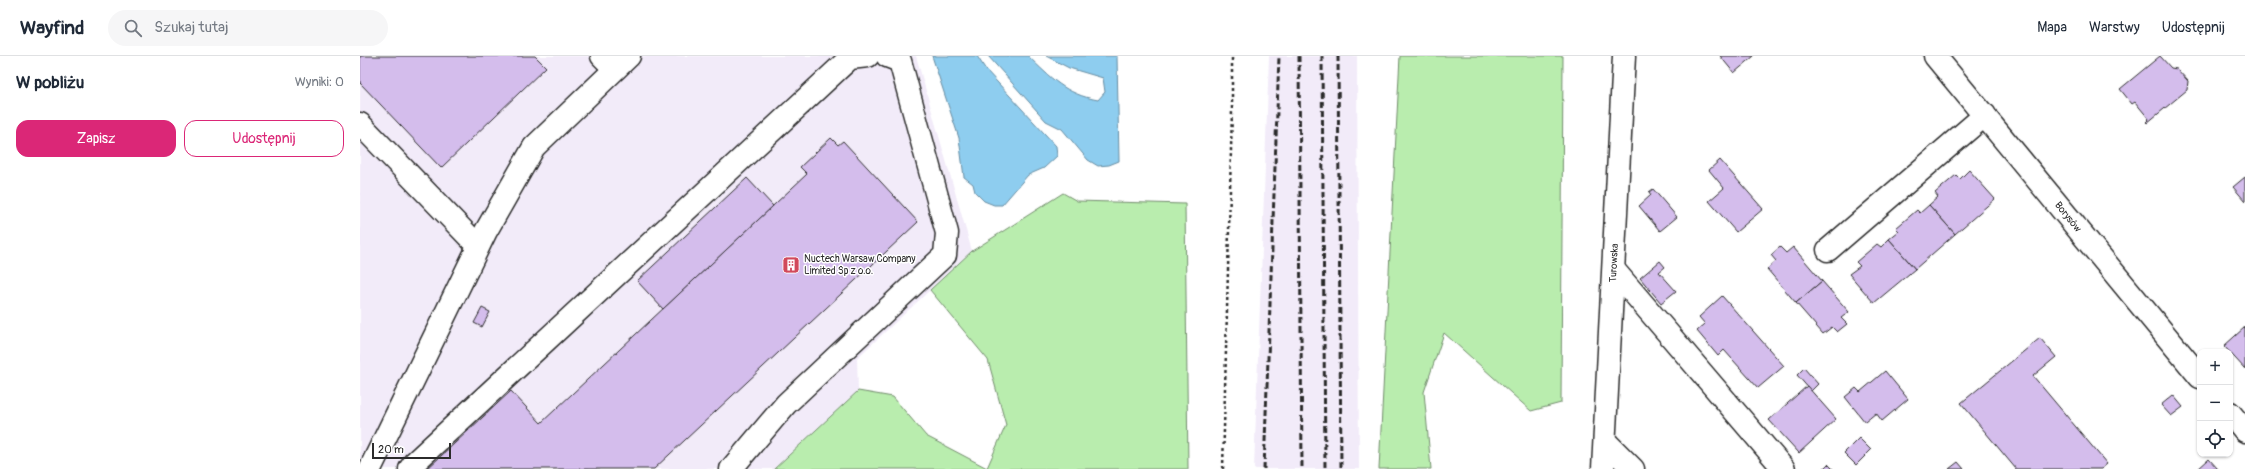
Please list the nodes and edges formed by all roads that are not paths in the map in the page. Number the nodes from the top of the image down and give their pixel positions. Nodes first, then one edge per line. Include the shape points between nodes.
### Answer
1 (868, 56) edge
2 (887, 56) edge
3 (1624, 56) edge
4 (1935, 56) edge
5 (616, 60) edge
6 (1985, 116) junction
7 (360, 124) edge
8 (478, 246) junction
9 (1828, 250) dead end
10 (1614, 270) junction
11 (2197, 373) edge
12 (2233, 417) edge
13 (2245, 431) edge
14 (1605, 441) junction
15 (370, 469) edge
16 (410, 469) edge
17 (731, 469) edge
18 (1603, 469) edge
19 (1633, 469) edge
20 (1784, 469) edge

1 - 16 street via 850,58
2 - 17 street via 900,61 947,233 944,255 786,404
3 - 10 street, Turowska
4 - 6 street, Borysów
5 - 8 street via 534,148
6 - 9 street
6 - 11 street, Borysów
7 - 8 street
8 - 15 street
10 - 14 street, Turowska
10 - 20 street
12 - 13 street
14 - 18 street, Turowska
14 - 19 street

